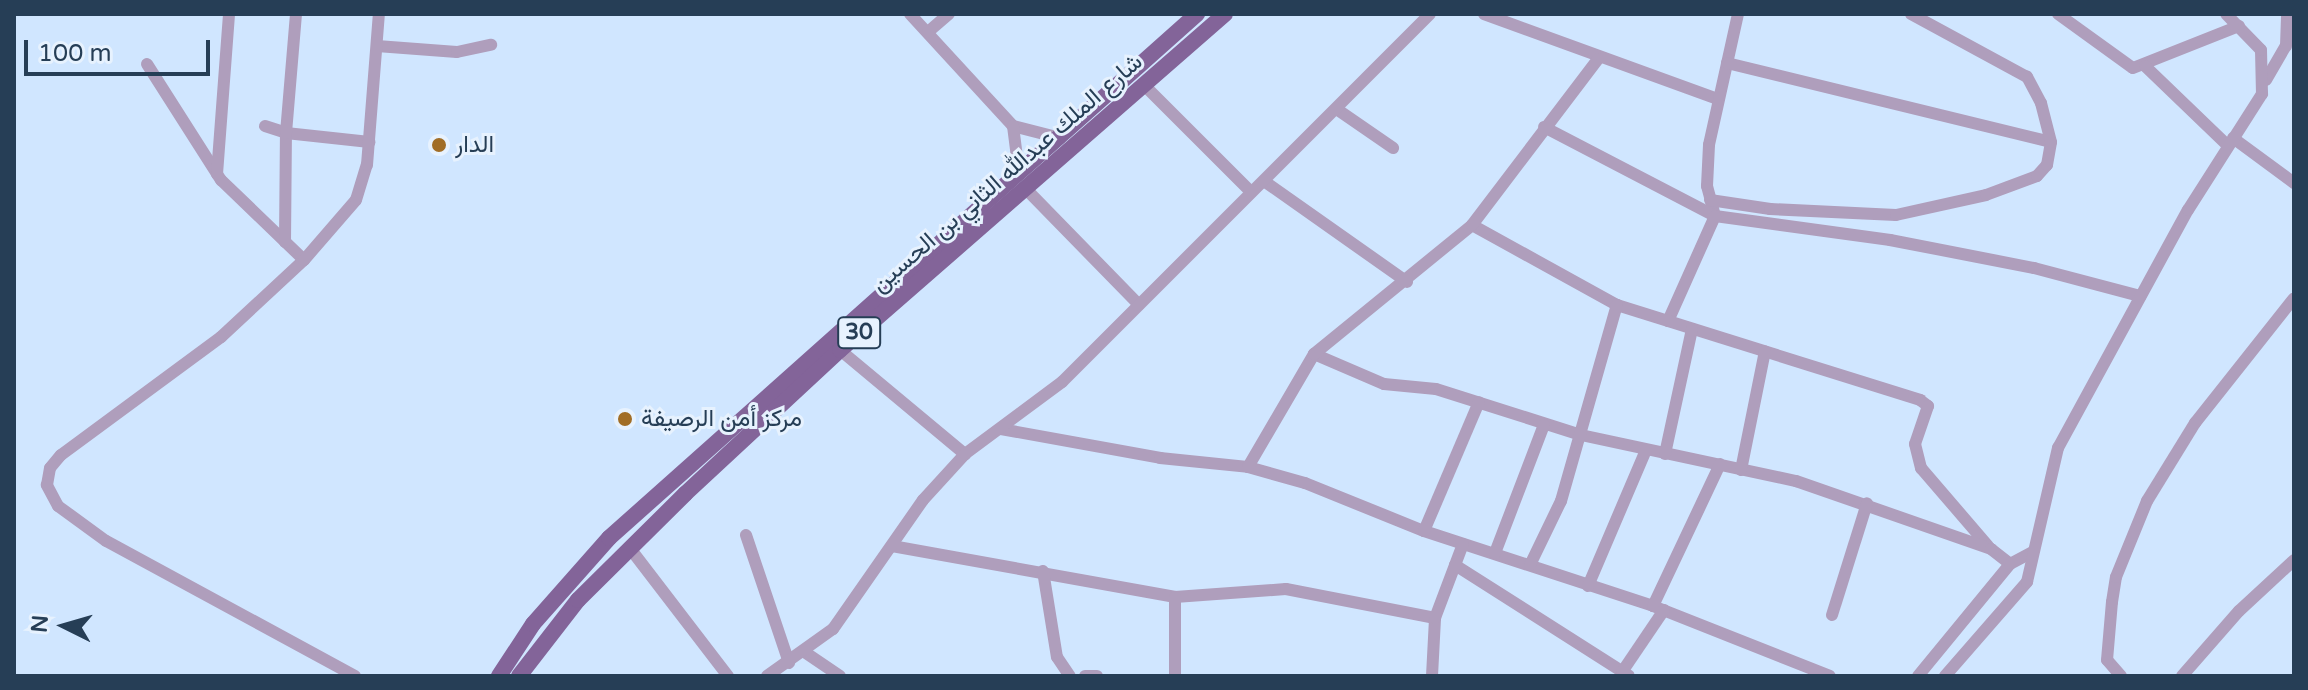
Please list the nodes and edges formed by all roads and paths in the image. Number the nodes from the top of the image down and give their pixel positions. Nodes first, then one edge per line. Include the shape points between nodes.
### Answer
1 (229, 14) edge
2 (296, 14) edge
3 (379, 14) edge
4 (910, 14) edge
5 (949, 14) edge
6 (1197, 14) edge
7 (1225, 14) edge
8 (1430, 14) edge
9 (1484, 14) edge
10 (1738, 14) edge
11 (1911, 14) edge
12 (2058, 14) edge
13 (2226, 14) edge
14 (2287, 14) edge
15 (2239, 26) junction
16 (928, 32) junction
17 (491, 45) dead end
18 (377, 46) junction
19 (1598, 59) junction
20 (1727, 63) junction
21 (147, 64) dead end
22 (2145, 66) junction
23 (2265, 82) junction
24 (1145, 86) junction
25 (1718, 99) junction
26 (1338, 110) junction
27 (265, 126) dead end
28 (1013, 126) junction
29 (1544, 127) junction
30 (286, 133) junction
31 (1060, 138) junction
32 (2230, 141) junction
33 (370, 142) junction
34 (2051, 142) junction
35 (1393, 148) dead end
36 (217, 174) junction
37 (1022, 180) junction
38 (1264, 181) junction
39 (2294, 183) edge
40 (1251, 192) junction
41 (1710, 200) junction
42 (1715, 216) junction
43 (1472, 225) junction
44 (285, 242) junction
45 (919, 257) junction
46 (304, 260) junction
47 (931, 270) junction
48 (1407, 282) junction
49 (2140, 296) junction
50 (2294, 298) edge
51 (1139, 305) junction
52 (1617, 305) junction
53 (1668, 321) junction
54 (1692, 329) junction
55 (840, 350) junction
56 (1765, 351) junction
57 (1314, 354) junction
58 (1479, 402) junction
59 (1544, 425) junction
60 (1001, 429) junction
61 (1581, 435) junction
62 (1646, 450) junction
63 (965, 454) junction
64 (1665, 454) junction
65 (1720, 464) junction
66 (1248, 467) junction
67 (1741, 470) junction
68 (672, 481) junction
69 (685, 494) junction
70 (1867, 503) junction
71 (1424, 531) junction
72 (746, 535) dead end
73 (1463, 544) junction
74 (892, 546) junction
75 (629, 547) junction
76 (1991, 549) junction
77 (2033, 552) junction
78 (1495, 553) junction
79 (2294, 560) edge
80 (2010, 564) junction
81 (1455, 565) junction
82 (1530, 565) junction
83 (1043, 571) junction
84 (1588, 586) junction
85 (1175, 597) junction
86 (1659, 608) junction
87 (1832, 615) dead end
88 (1435, 618) junction
89 (806, 653) junction
90 (789, 663) junction
91 (1626, 674) edge
92 (771, 675) edge
93 (355, 676) edge
94 (499, 676) edge
95 (519, 676) edge
96 (728, 676) edge
97 (840, 676) edge
98 (1070, 676) edge
99 (1085, 676) edge
100 (1097, 676) edge
101 (1175, 676) edge
102 (1432, 676) edge
103 (1830, 676) edge
104 (1918, 676) edge
105 (1945, 676) edge
106 (2121, 676) edge
107 (2182, 676) edge

1 - 36 street
2 - 30 street
3 - 18 street
4 - 16 street
5 - 16 street
6 - 31 main road, شارع الملك عبدالله الثاني بن الحسين / 30
7 - 24 main road, شارع الملك عبدالله الثاني بن الحسين / 30
8 - 26 street
9 - 19 street
10 - 20 street
11 - 34 street via 2027,77 2041,103
12 - 22 street via 2126,66
13 - 15 street
14 - 23 street via 2286,46
15 - 22 street
15 - 23 street via 2261,50
16 - 28 street
17 - 18 street via 457,52
18 - 33 street
19 - 25 street
19 - 29 street
20 - 25 street
20 - 34 street
21 - 36 street
22 - 32 street
23 - 32 street
24 - 37 main road, شارع الملك عبدالله الثاني بن الحسين / 30
24 - 40 street
25 - 41 street via 1707,170
26 - 35 street
26 - 38 street
27 - 30 street
28 - 31 street
28 - 37 street
29 - 42 street
29 - 43 street
30 - 33 street
30 - 44 street
31 - 37 main road, شارع الملك عبدالله الثاني بن الحسين / 30
32 - 39 street
32 - 49 street
33 - 46 street via 356,200
34 - 41 street via 2047,165 2022,184 1896,215 1770,209
36 - 44 street
37 - 45 main road, شارع الملك عبدالله الثاني بن الحسين / 30
37 - 47 main road, شارع الملك عبدالله الثاني بن الحسين / 30
37 - 51 street
38 - 40 street
38 - 48 street
40 - 51 street
41 - 42 street
42 - 49 street via 1890,240 2034,268
42 - 53 street
43 - 48 street
43 - 52 street
44 - 46 street
45 - 47 main road
45 - 68 main road, شارع الملك عبدالله الثاني بن الحسين / 30
46 - 93 street via 221,337 61,455 50,468 47,485 58,506 106,541
47 - 55 main road, شارع الملك عبدالله الثاني بن الحسين / 30
48 - 57 street
49 - 77 street via 2058,448
50 - 106 street via 2195,423 2147,501 2116,577 2112,602 2107,660
51 - 60 street via 1062,382
52 - 53 street
52 - 61 street
53 - 54 street
54 - 56 street
54 - 64 street
55 - 63 street
55 - 69 main road, شارع الملك عبدالله الثاني بن الحسين / 30
56 - 67 street
56 - 76 street via 1863,378 1928,406 1916,456
57 - 58 street via 1384,384 1436,389
57 - 66 street
58 - 59 street
58 - 71 street
59 - 61 street
59 - 78 street
60 - 63 street
60 - 66 street via 1160,458
61 - 62 street
61 - 82 street via 1561,501
62 - 64 street
62 - 84 street
63 - 74 street via 923,500
64 - 65 street
65 - 67 street
65 - 86 street
66 - 71 street via 1305,483
67 - 70 street
68 - 69 main road
68 - 94 main road, شارع الملك عبدالله الثاني بن الحسين / 30 via 569,580
69 - 75 main road, شارع الملك عبدالله الثاني بن الحسين / 30
70 - 76 street
70 - 87 street
71 - 73 street
72 - 90 street
73 - 78 street
73 - 81 street
74 - 83 street
74 - 89 street via 857,600
75 - 95 main road, شارع الملك عبدالله الثاني بن الحسين / 30 via 578,600
75 - 96 street
76 - 80 street
77 - 80 street
77 - 105 street via 2027,582
78 - 82 street
79 - 107 street via 2239,611
80 - 104 street
81 - 88 street
81 - 91 street
82 - 84 street
83 - 85 street
83 - 98 street via 1057,657
84 - 86 street
85 - 88 street via 1286,589
85 - 101 street
86 - 91 street
86 - 103 street
88 - 102 street
89 - 90 street
89 - 97 street
90 - 92 street
99 - 100 street

